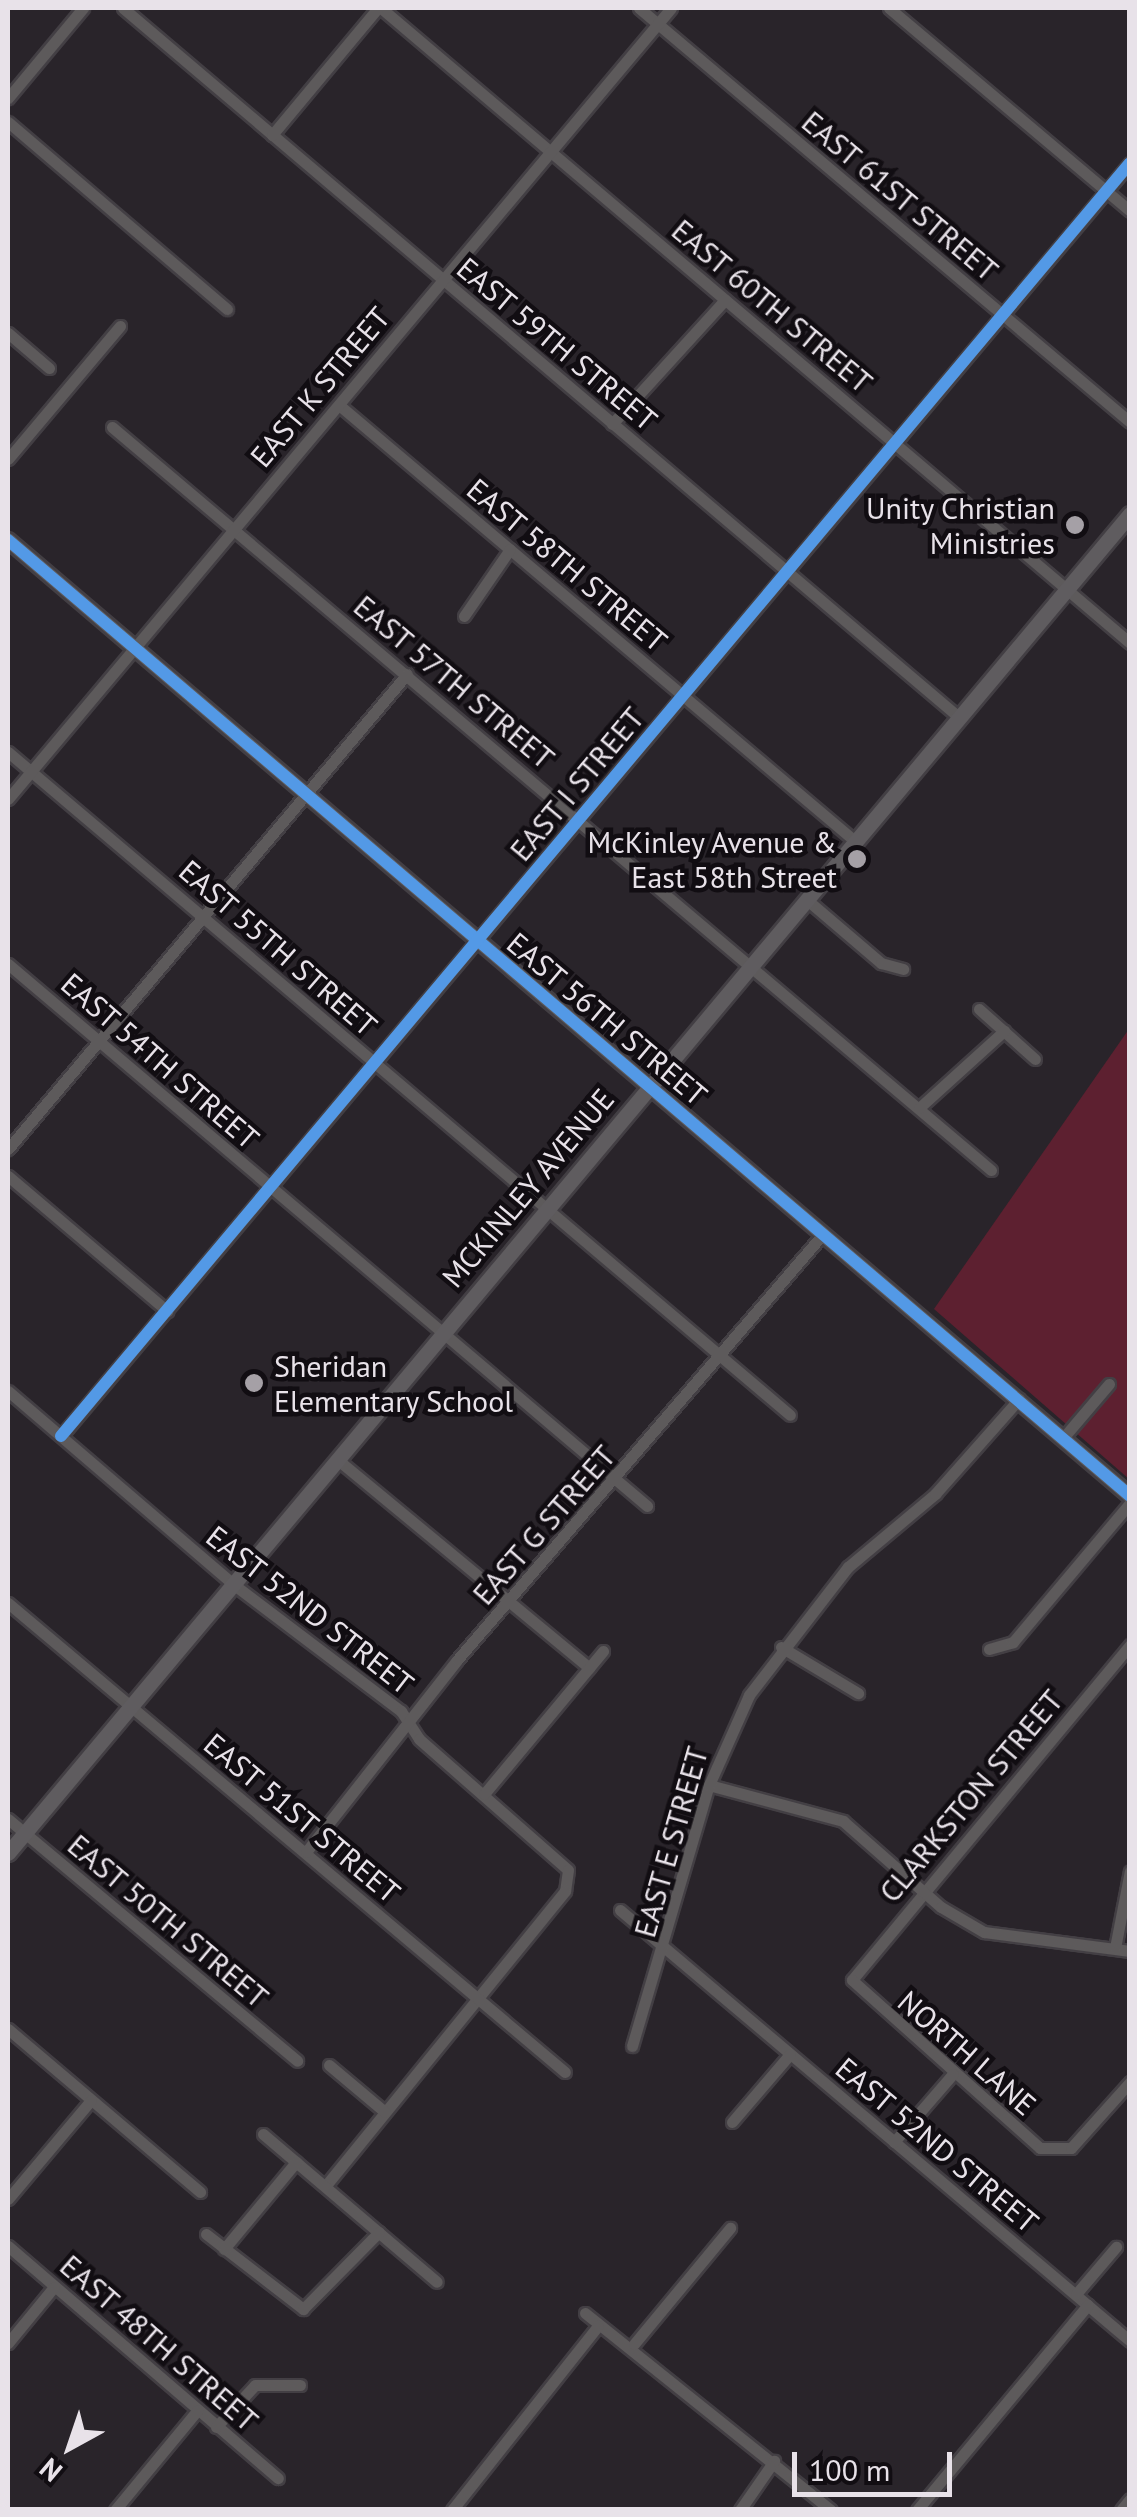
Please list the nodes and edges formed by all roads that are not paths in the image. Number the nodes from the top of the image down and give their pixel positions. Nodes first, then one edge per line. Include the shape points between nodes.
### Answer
1 (84, 8) edge
2 (123, 8) edge
3 (380, 8) edge
4 (639, 8) edge
5 (671, 8) edge
6 (888, 8) edge
7 (658, 24) junction
8 (8, 98) edge
9 (8, 122) edge
10 (272, 135) junction
11 (549, 151) junction
12 (1130, 162) edge
13 (1106, 191) junction
14 (1130, 211) edge
15 (443, 279) junction
16 (725, 300) junction
17 (227, 309) dead end
18 (1003, 315) junction
19 (120, 326) dead end
20 (8, 333) edge
21 (49, 368) dead end
22 (339, 405) junction
23 (1130, 422) edge
24 (612, 424) junction
25 (112, 427) dead end
26 (895, 443) junction
27 (8, 459) edge
28 (1130, 514) edge
29 (234, 530) junction
30 (8, 540) edge
31 (510, 550) junction
32 (788, 571) junction
33 (1066, 590) junction
34 (464, 616) dead end
35 (1130, 644) edge
36 (134, 648) junction
37 (407, 674) junction
38 (683, 695) junction
39 (960, 718) junction
40 (8, 752) edge
41 (31, 771) junction
42 (306, 796) junction
43 (8, 799) edge
44 (579, 820) junction
45 (854, 841) junction
46 (806, 900) junction
47 (203, 917) junction
48 (477, 942) junction
49 (8, 964) edge
50 (752, 965) junction
51 (903, 969) dead end
52 (979, 1009) dead end
53 (1004, 1031) junction
54 (99, 1041) junction
55 (1035, 1059) dead end
56 (374, 1064) junction
57 (649, 1088) junction
58 (919, 1108) junction
59 (8, 1149) edge
60 (991, 1170) dead end
61 (8, 1176) edge
62 (271, 1189) junction
63 (546, 1208) junction
64 (823, 1234) junction
65 (167, 1311) junction
66 (440, 1335) junction
67 (719, 1357) junction
68 (1109, 1384) dead end
69 (8, 1390) edge
70 (1019, 1399) junction
71 (790, 1415) dead end
72 (62, 1436) junction
73 (1063, 1438) junction
74 (338, 1460) junction
75 (616, 1480) junction
76 (1130, 1500) edge
77 (647, 1506) dead end
78 (233, 1584) junction
79 (8, 1603) edge
80 (511, 1603) junction
81 (1130, 1646) edge
82 (782, 1648) junction
83 (989, 1649) dead end
84 (604, 1652) dead end
85 (589, 1668) junction
86 (858, 1692) dead end
87 (129, 1708) junction
88 (408, 1722) junction
89 (709, 1785) junction
90 (484, 1794) junction
91 (8, 1819) edge
92 (24, 1834) junction
93 (306, 1852) junction
94 (8, 1853) edge
95 (1130, 1872) edge
96 (923, 1892) junction
97 (620, 1910) dead end
98 (1114, 1948) junction
99 (667, 1950) junction
100 (1130, 1951) edge
101 (852, 1980) joint
102 (479, 1998) junction
103 (8, 2029) edge
104 (632, 2046) dead end
105 (790, 2054) junction
106 (297, 2061) dead end
107 (329, 2065) dead end
108 (565, 2072) dead end
109 (952, 2074) junction
110 (1130, 2082) edge
111 (91, 2100) junction
112 (385, 2112) junction
113 (732, 2122) dead end
114 (263, 2134) dead end
115 (894, 2142) junction
116 (296, 2162) junction
117 (325, 2186) junction
118 (200, 2192) dead end
119 (8, 2199) edge
120 (730, 2228) dead end
121 (379, 2232) junction
122 (206, 2234) dead end
123 (8, 2246) edge
124 (1116, 2247) dead end
125 (224, 2249) junction
126 (438, 2282) dead end
127 (54, 2287) junction
128 (1076, 2294) junction
129 (1088, 2306) junction
130 (585, 2313) dead end
131 (598, 2326) junction
132 (1130, 2340) edge
133 (8, 2343) edge
134 (634, 2344) junction
135 (300, 2385) dead end
136 (198, 2411) junction
137 (216, 2427) junction
138 (774, 2461) junction
139 (278, 2478) dead end
140 (1130, 2499) edge
141 (115, 2510) edge
142 (452, 2510) edge
143 (740, 2510) edge
144 (830, 2510) edge
145 (917, 2510) edge
146 (1121, 2510) edge

1 - 8 street
2 - 10 street, EAST 59TH STREET
3 - 10 street
3 - 11 street, EAST 60TH STREET
4 - 7 street, EAST 61ST STREET
5 - 7 street, EAST K STREET
6 - 13 street
7 - 11 street, EAST K STREET
7 - 18 street, EAST 61ST STREET
9 - 17 street
10 - 15 street, EAST 59TH STREET
11 - 15 street, EAST K STREET
11 - 16 street, EAST 60TH STREET
12 - 13 street, EAST I STREET
13 - 14 street
13 - 18 street, EAST I STREET
15 - 22 street, EAST K STREET
15 - 24 street, EAST 59TH STREET
16 - 24 street
16 - 26 street, EAST 60TH STREET
18 - 23 street, EAST 61ST STREET
18 - 26 street, EAST I STREET
19 - 27 street
20 - 21 street
22 - 29 street, EAST K STREET
22 - 31 street, EAST 58TH STREET
24 - 32 street, EAST 59TH STREET
25 - 29 street, EAST 57TH STREET
26 - 32 street, EAST I STREET
26 - 33 street, EAST 60TH STREET
28 - 33 main road, MCKINLEY AVENUE
29 - 36 street, EAST K STREET
29 - 37 street, EAST 57TH STREET
30 - 36 street, EAST 56TH STREET
31 - 34 street
31 - 38 street, EAST 58TH STREET
32 - 38 street, EAST I STREET
32 - 39 street, EAST 59TH STREET
33 - 35 street, EAST 60TH STREET
33 - 39 main road, MCKINLEY AVENUE
36 - 41 street, EAST K STREET
36 - 42 street, EAST 56TH STREET
37 - 42 street
37 - 44 street, EAST 57TH STREET
38 - 44 street, EAST I STREET
38 - 45 street, EAST 58TH STREET
39 - 45 main road, MCKINLEY AVENUE
40 - 41 street, EAST 55TH STREET
41 - 43 street, EAST K STREET
41 - 47 street, EAST 55TH STREET
42 - 47 street
42 - 48 street, EAST 56TH STREET
44 - 48 street, EAST I STREET
44 - 50 street, EAST 57TH STREET
45 - 46 main road, MCKINLEY AVENUE
46 - 50 main road, MCKINLEY AVENUE
46 - 51 street via 881,963
47 - 54 street
47 - 56 street, EAST 55TH STREET
48 - 56 street, EAST I STREET
48 - 57 street, EAST 56TH STREET
49 - 54 street, EAST 54TH STREET
50 - 57 main road, MCKINLEY AVENUE
50 - 58 street, EAST 57TH STREET
52 - 53 street
53 - 55 street
53 - 58 street
54 - 59 street
54 - 62 street, EAST 54TH STREET
56 - 62 street, EAST I STREET
56 - 63 street, EAST 55TH STREET
57 - 63 main road, MCKINLEY AVENUE
57 - 64 street, EAST 56TH STREET
58 - 60 street, EAST 57TH STREET
61 - 65 street
62 - 65 street, EAST I STREET
62 - 66 street, EAST 54TH STREET
63 - 66 main road, MCKINLEY AVENUE
63 - 67 street, EAST 55TH STREET
64 - 67 street, EAST G STREET
64 - 70 street, EAST 56TH STREET
65 - 72 street, EAST I STREET
66 - 74 main road, MCKINLEY AVENUE
66 - 75 street, EAST 54TH STREET
67 - 71 street, EAST 55TH STREET
67 - 75 street, EAST G STREET
68 - 73 street
69 - 72 street, EAST 52ND STREET
70 - 73 street, EAST 56TH STREET
70 - 82 street, EAST E STREET via 935,1494 848,1567
72 - 78 street, EAST 52ND STREET
73 - 76 street, EAST 56TH STREET
74 - 78 main road, MCKINLEY AVENUE
74 - 80 street
75 - 77 street, EAST 54TH STREET
75 - 80 street, EAST G STREET
76 - 83 street via 1013,1642
78 - 87 main road, MCKINLEY AVENUE
78 - 88 street, EAST 52ND STREET via 296,1624
79 - 87 street, EAST 51ST STREET
80 - 85 street
80 - 88 street, EAST G STREET
81 - 96 street, CLARKSTON STREET
82 - 86 street
82 - 89 street, EAST E STREET
84 - 85 street
85 - 90 street
87 - 92 main road, MCKINLEY AVENUE
87 - 93 street, EAST 51ST STREET
88 - 90 street, EAST 52ND STREET
88 - 93 street, EAST G STREET
89 - 96 street via 855,1830
89 - 99 street, EAST E STREET
90 - 102 street, EAST 52ND STREET via 570,1876
91 - 92 street, EAST 50TH STREET
92 - 94 main road, MCKINLEY AVENUE
92 - 106 street, EAST 50TH STREET
93 - 102 street, EAST 51ST STREET
95 - 98 street
96 - 98 street via 998,1936
96 - 101 street, CLARKSTON STREET
97 - 99 street, EAST 52ND STREET
98 - 100 street
99 - 104 street, EAST E STREET
99 - 105 street, EAST 52ND STREET
101 - 109 street, NORTH LANE
102 - 108 street, EAST 51ST STREET
102 - 112 street
103 - 111 street
105 - 113 street
105 - 115 street, EAST 52ND STREET
107 - 112 street
109 - 110 street, NORTH LANE via 1036,2146 1058,2152 1075,2144
109 - 115 street
111 - 118 street
111 - 119 street
112 - 117 street
114 - 116 street
115 - 128 street, EAST 52ND STREET
116 - 117 street
116 - 125 street
117 - 121 street
120 - 134 street
121 - 125 street via 306,2309
121 - 126 street
122 - 125 street
123 - 127 street, EAST 48TH STREET
124 - 128 street
127 - 133 street
127 - 136 street, EAST 48TH STREET
128 - 129 street, EAST 52ND STREET
129 - 132 street, EAST 52ND STREET
129 - 145 street
130 - 131 street
131 - 134 street
131 - 142 street
134 - 138 street
135 - 137 street via 255,2385
136 - 137 street, EAST 48TH STREET
136 - 141 street
137 - 139 street, EAST 48TH STREET
138 - 143 street
138 - 144 street
140 - 146 street

